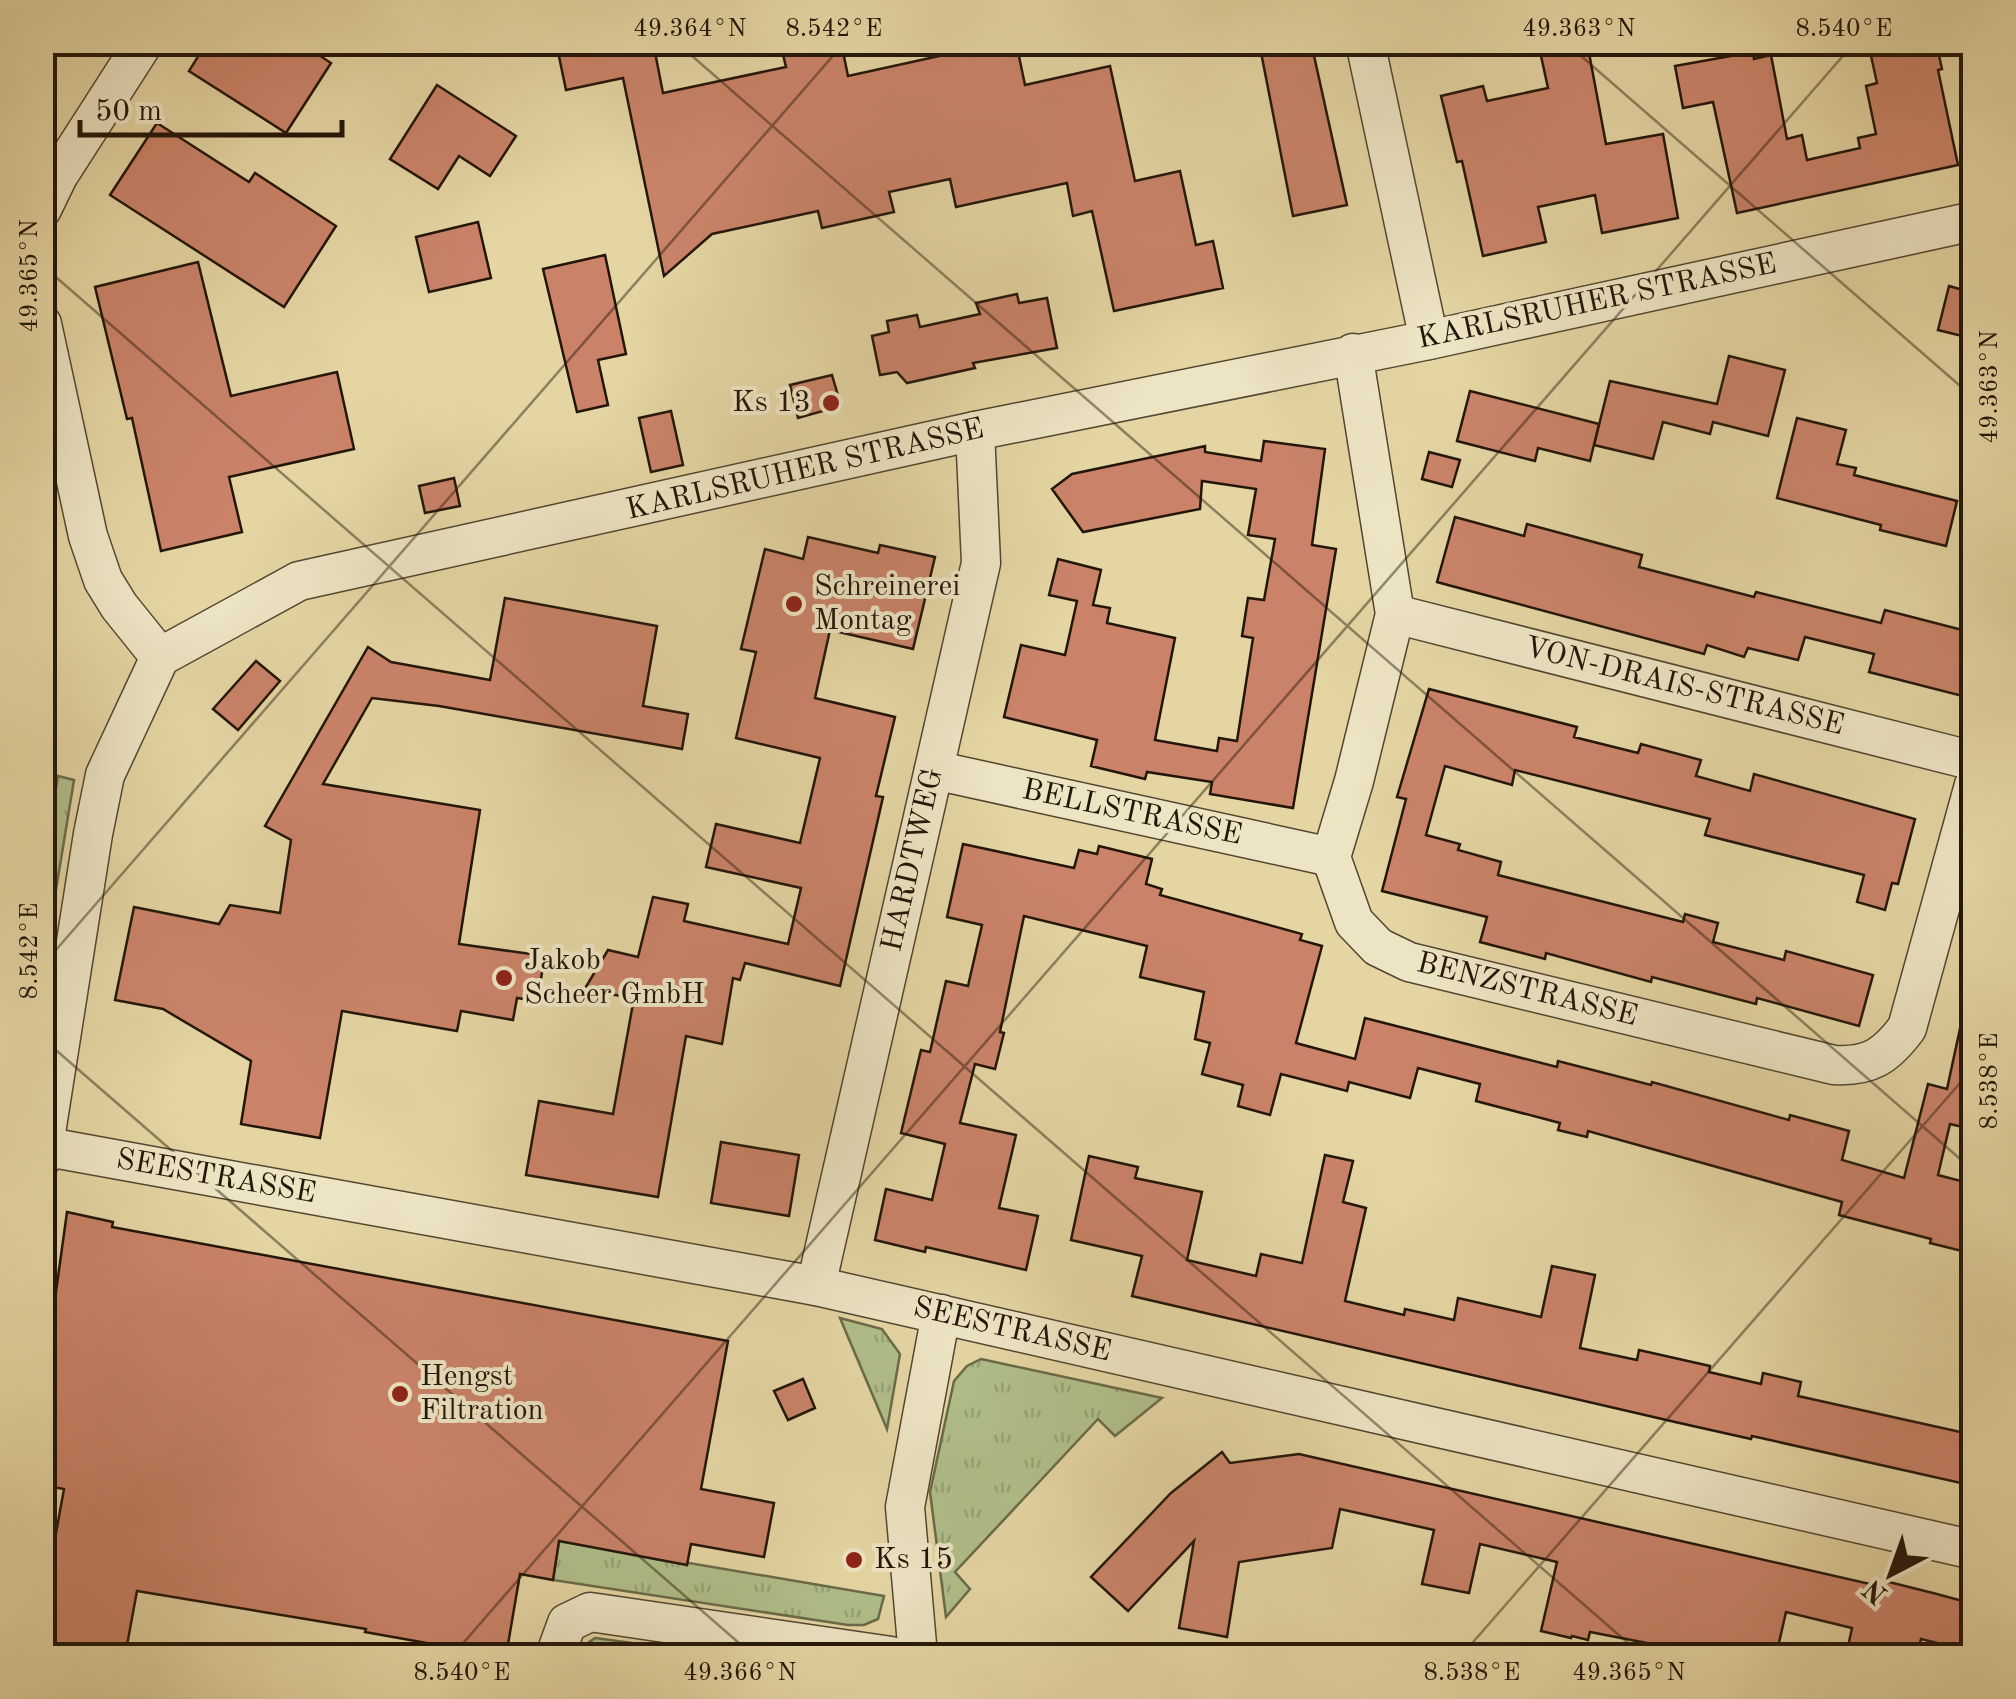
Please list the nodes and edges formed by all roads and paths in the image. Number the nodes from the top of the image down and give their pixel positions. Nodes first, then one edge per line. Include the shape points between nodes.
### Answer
1 (144, 42) edge
2 (1365, 42) edge
3 (42, 209) edge
4 (1974, 221) edge
5 (42, 324) edge
6 (1428, 340) junction
7 (1353, 354) junction
8 (975, 432) junction
9 (1395, 614) junction
10 (160, 656) junction
11 (1974, 761) edge
12 (934, 770) junction
13 (1974, 786) edge
14 (1330, 857) junction
15 (43, 1150) edge
16 (816, 1286) junction
17 (941, 1314) junction
18 (1974, 1550) edge
19 (555, 1656) edge
20 (891, 1656) edge
21 (918, 1656) edge

1 - 3 street
2 - 6 street
4 - 6 street, KARLSRUHER STRASSE
5 - 10 street via 88,536 119,606
6 - 7 street, KARLSRUHER STRASSE
7 - 8 street, KARLSRUHER STRASSE
7 - 9 street
8 - 10 street, KARLSRUHER STRASSE via 299,581
8 - 12 street, HARDTWEG via 981,564
9 - 11 street, VON-DRAIS-STRASSE
9 - 14 street
10 - 15 street via 106,775
12 - 14 street, BELLSTRASSE
12 - 16 street, HARDTWEG
13 - 14 street, BENZSTRASSE via 1907,1028 1894,1046 1858,1066 1410,962 1378,947 1354,922
15 - 16 street, SEESTRASSE
16 - 17 street, SEESTRASSE
17 - 18 street, SEESTRASSE
17 - 21 street via 905,1508
19 - 20 street via 567,1623 590,1612

